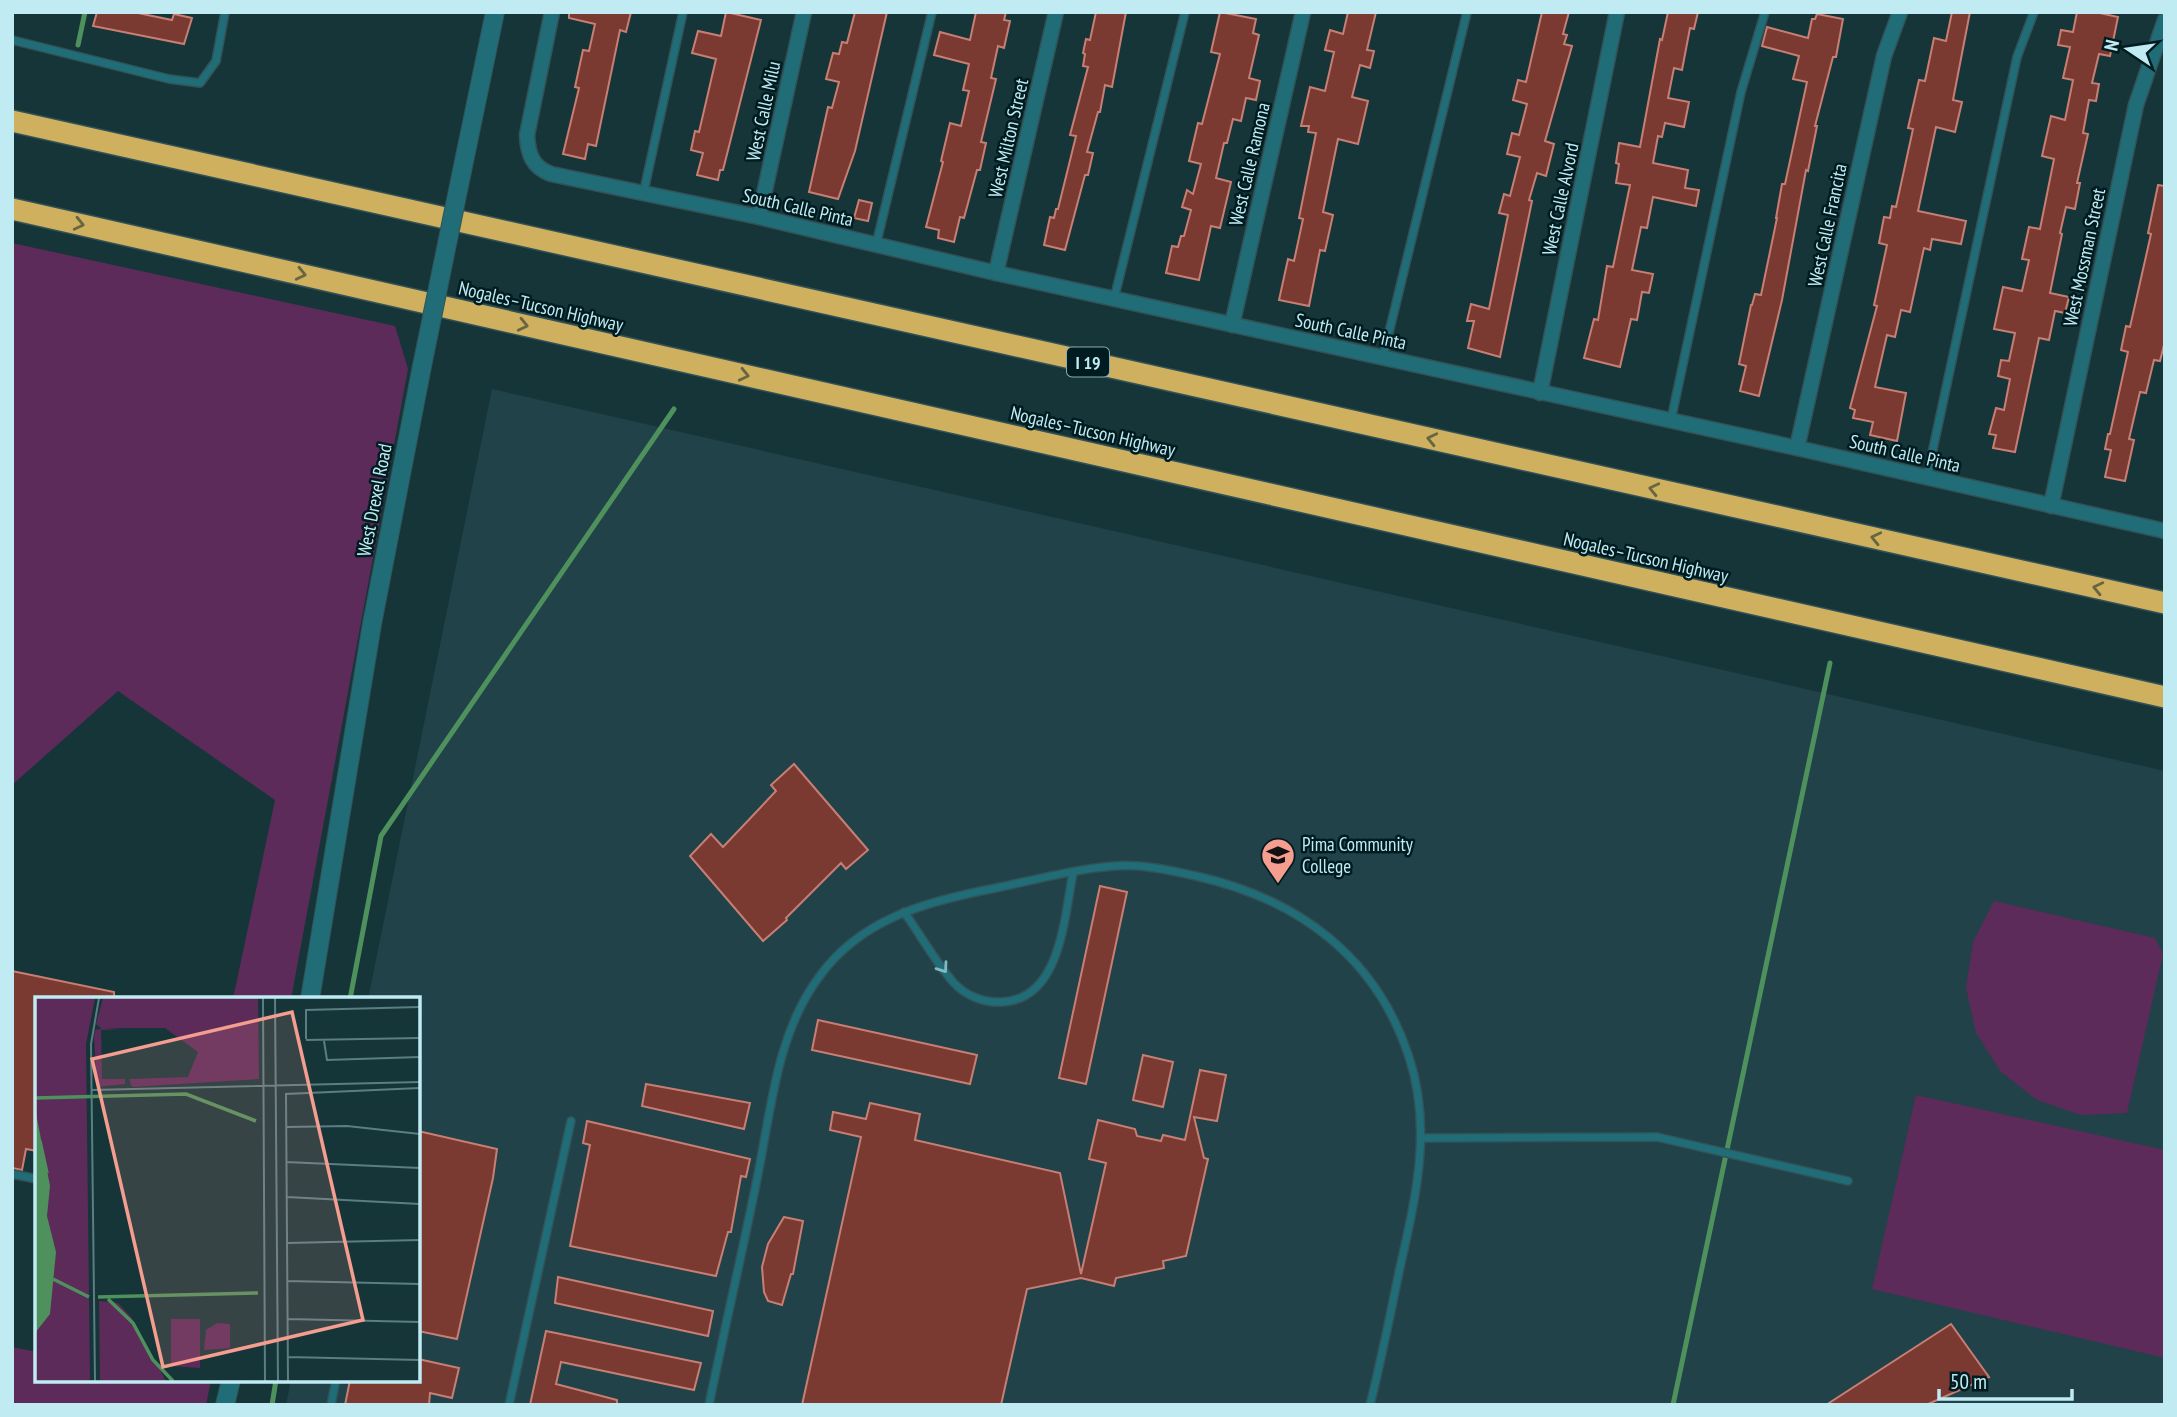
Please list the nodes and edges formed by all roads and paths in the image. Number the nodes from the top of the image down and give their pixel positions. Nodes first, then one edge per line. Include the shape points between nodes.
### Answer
1 (225, 12) edge
2 (495, 12) edge
3 (552, 12) edge
4 (682, 12) edge
5 (804, 12) edge
6 (932, 12) edge
7 (1056, 12) edge
8 (1185, 12) edge
9 (1303, 12) edge
10 (1467, 12) edge
11 (1618, 12) edge
12 (1765, 12) edge
13 (1900, 12) edge
14 (2034, 12) edge
15 (2165, 20) edge
16 (12, 40) edge
17 (12, 121) edge
18 (643, 195) junction
19 (12, 209) edge
20 (759, 217) junction
21 (876, 245) junction
22 (996, 273) junction
23 (1114, 299) junction
24 (1232, 325) junction
25 (1383, 358) junction
26 (1540, 393) junction
27 (1671, 421) junction
28 (1797, 448) junction
29 (1927, 477) junction
30 (2051, 506) junction
31 (2165, 531) edge
32 (2165, 603) edge
33 (2165, 697) edge
34 (1073, 873) junction
35 (904, 912) junction
36 (310, 997) edge
37 (571, 1121) dead end
38 (1422, 1138) junction
39 (12, 1174) edge
40 (35, 1179) edge
41 (1848, 1181) dead end
42 (231, 1382) edge
43 (336, 1382) edge
44 (225, 1405) edge
45 (331, 1405) edge
46 (509, 1405) edge
47 (709, 1405) edge
48 (1370, 1405) edge

1 - 16 lane via 216,61 200,83
2 - 36 street, West Drexel Road, bridge via 377,598
3 - 18 street, South Calle Pinta via 527,135 532,161 551,174
4 - 18 lane
5 - 20 street, West Calle Milu
6 - 21 lane
7 - 22 street, West Milton Street
8 - 23 lane
9 - 24 street, West Calle Ramona
10 - 25 lane
11 - 26 street, West Calle Alvord
12 - 27 lane via 1741,92
13 - 28 street, West Calle Francita via 1884,56
14 - 29 lane via 2017,57
15 - 30 street, West Mossman Street via 2136,105
32 -> 17 highway, I 19
18 - 20 street, South Calle Pinta
19 -> 33 highway, Nogales–Tucson Highway
20 - 21 street, South Calle Pinta
21 - 22 street, South Calle Pinta
22 - 23 street, South Calle Pinta
23 - 24 street, South Calle Pinta
24 - 25 street, South Calle Pinta
25 - 26 street, South Calle Pinta
26 - 27 street, South Calle Pinta
27 - 28 street, South Calle Pinta
28 - 29 street, South Calle Pinta
29 - 30 street, South Calle Pinta
30 - 31 street, South Calle Pinta
34 - 35 lane via 945,898
35 -> 34 lane via 953,982 980,999 1011,1002 1039,987 1056,957
34 - 38 lane via 1131,866 1213,880 1262,897 1325,934 1361,968 1397,1026 1416,1081
35 - 47 lane via 865,932 837,955 805,996 792,1024
37 - 46 lane
38 - 41 lane via 1657,1138
38 - 48 lane via 1416,1199
39 - 40 lane
42 - 44 street
43 - 45 lane

